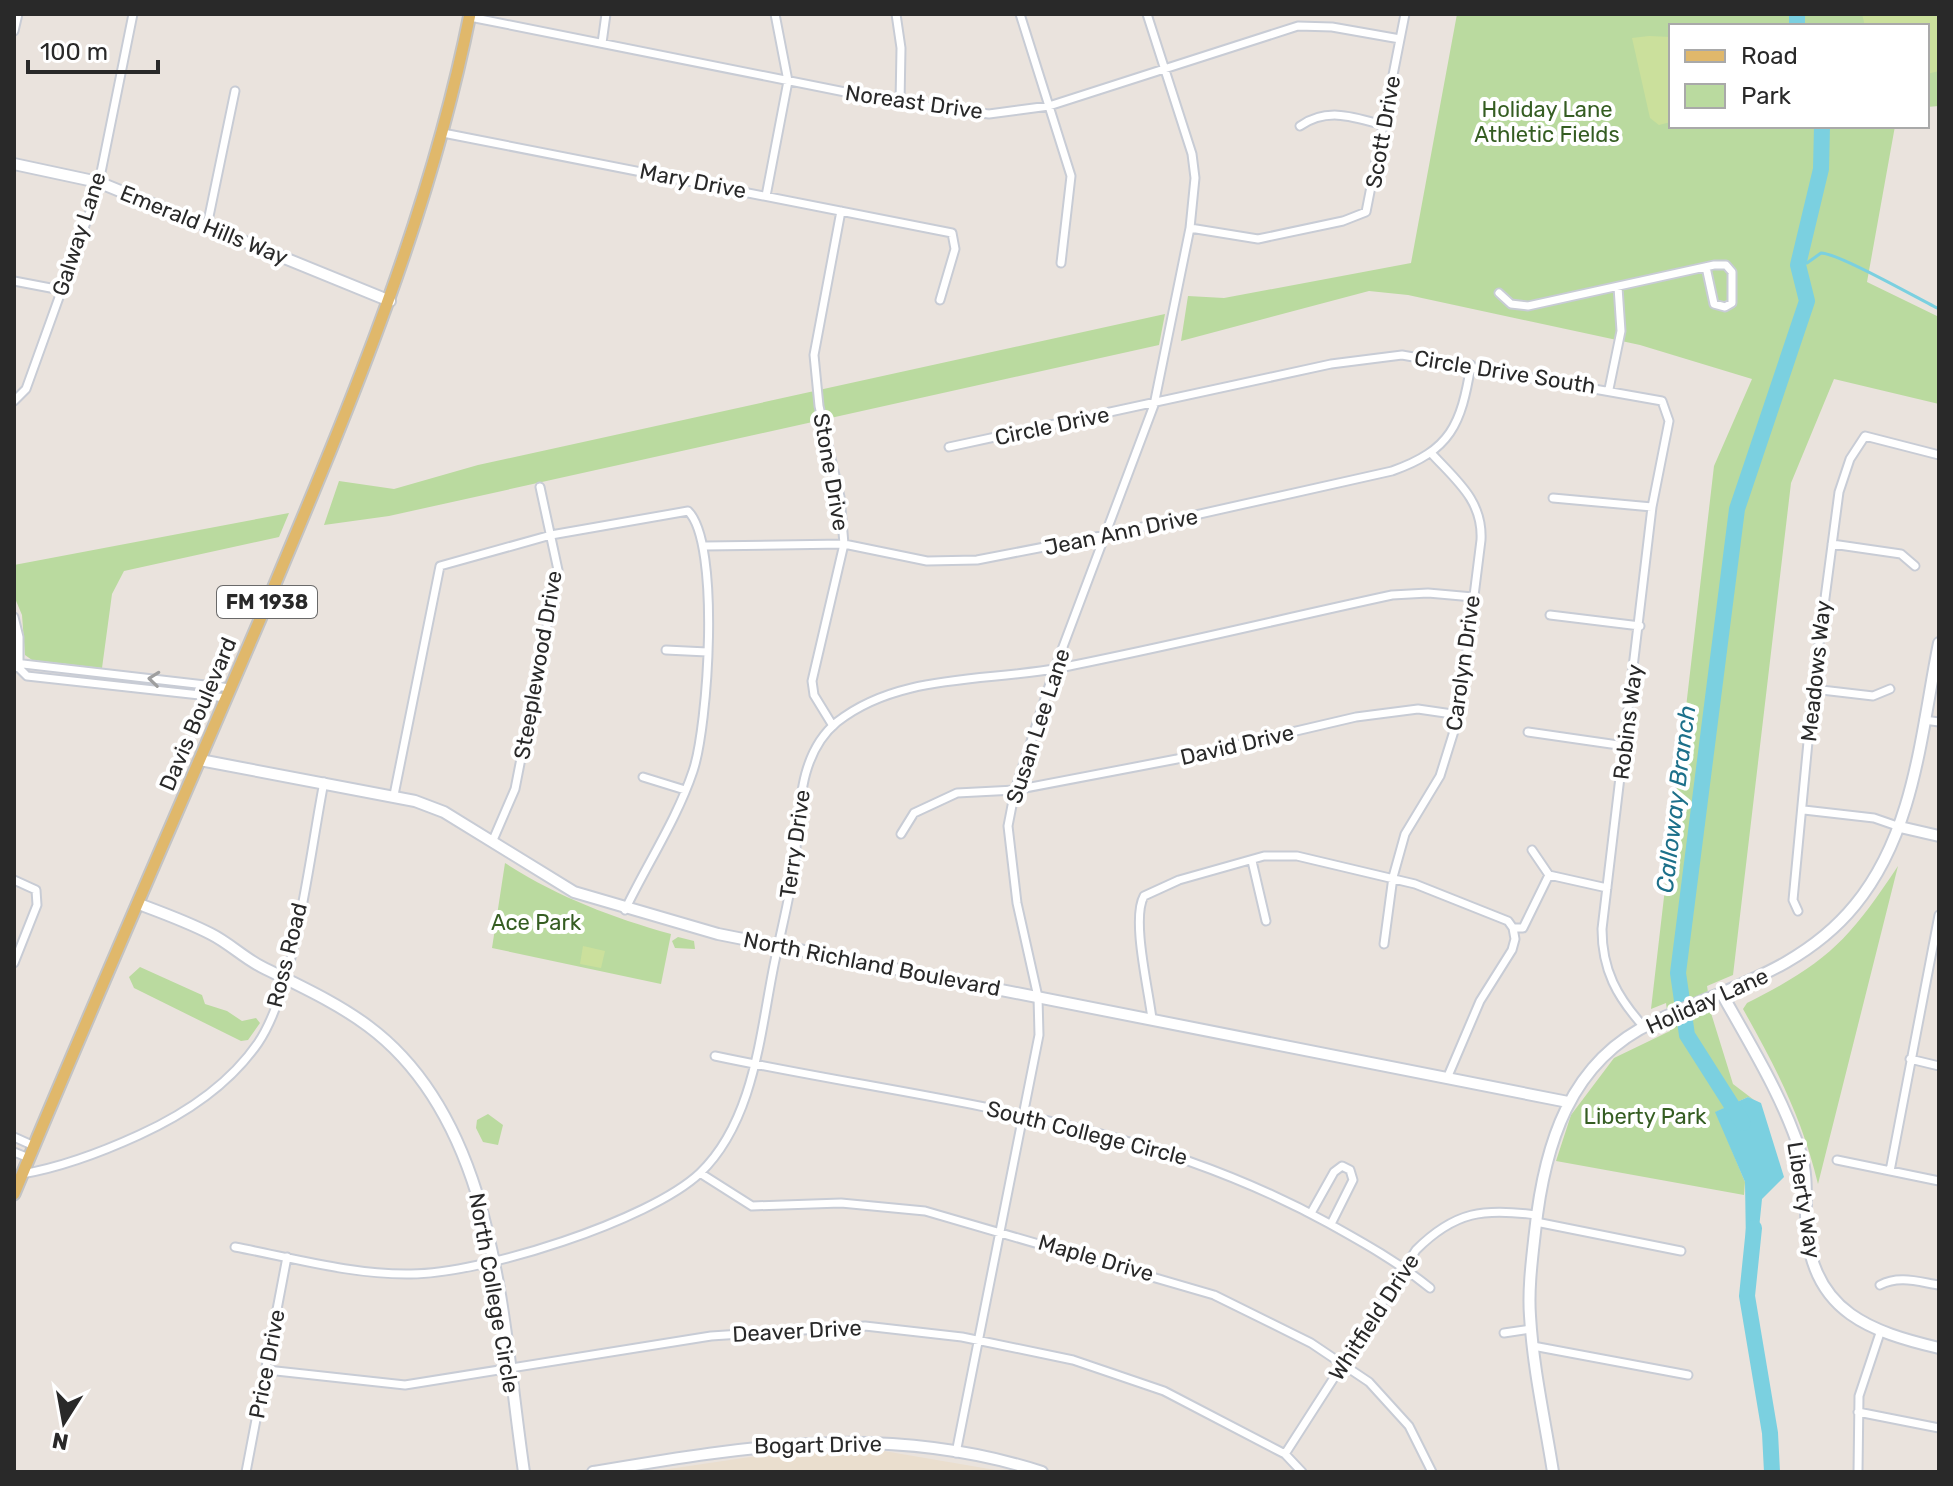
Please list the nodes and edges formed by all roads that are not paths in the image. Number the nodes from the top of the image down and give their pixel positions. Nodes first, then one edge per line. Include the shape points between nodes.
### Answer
1 (18, 14) edge
2 (133, 14) edge
3 (606, 14) edge
4 (775, 14) edge
5 (896, 14) edge
6 (1020, 14) edge
7 (1147, 14) edge
8 (1405, 14) edge
9 (470, 15) edge
10 (14, 31) edge
11 (1400, 39) junction
12 (602, 43) junction
13 (1166, 66) junction
14 (788, 81) junction
15 (235, 91) dead end
16 (900, 103) junction
17 (1049, 106) junction
18 (1383, 125) junction
19 (1300, 126) dead end
20 (443, 133) junction
21 (14, 164) edge
22 (98, 182) junction
23 (766, 196) junction
24 (841, 211) junction
25 (207, 226) junction
26 (1190, 228) junction
27 (1061, 263) dead end
28 (1706, 267) junction
29 (14, 281) edge
30 (1618, 287) junction
31 (61, 290) junction
32 (1499, 293) dead end
33 (940, 300) dead end
34 (390, 301) junction
35 (1471, 365) junction
36 (1609, 389) junction
37 (15, 401) edge
38 (1154, 405) junction
39 (1666, 406) joint
40 (949, 447) dead end
41 (1432, 454) junction
42 (1939, 455) edge
43 (540, 487) dead end
44 (1553, 498) dead end
45 (1652, 507) junction
46 (551, 535) junction
47 (1106, 535) junction
48 (844, 544) junction
49 (1832, 544) junction
50 (705, 546) junction
51 (1915, 566) dead end
52 (1473, 597) junction
53 (1550, 615) dead end
54 (14, 617) edge
55 (1640, 626) junction
56 (1939, 643) edge
57 (666, 650) dead end
58 (707, 652) junction
59 (16, 668) edge
60 (1055, 668) junction
61 (1813, 689) junction
62 (1890, 689) dead end
63 (229, 693) junction
64 (1459, 715) junction
65 (1924, 720) junction
66 (1939, 722) edge
67 (833, 726) junction
68 (1528, 732) dead end
69 (1625, 746) junction
70 (200, 760) junction
71 (643, 777) dead end
72 (324, 782) junction
73 (685, 790) junction
74 (1015, 790) junction
75 (394, 795) junction
76 (1804, 810) junction
77 (1900, 827) junction
78 (901, 834) dead end
79 (1939, 836) edge
80 (493, 840) junction
81 (1532, 850) dead end
82 (1252, 861) junction
83 (1549, 875) junction
84 (1393, 877) junction
85 (14, 880) edge
86 (1607, 888) junction
87 (139, 904) junction
88 (625, 910) junction
89 (1798, 911) dead end
90 (1939, 915) edge
91 (1266, 921) dead end
92 (1513, 928) junction
93 (778, 944) junction
94 (1384, 944) dead end
95 (1936, 948) edge
96 (14, 963) edge
97 (285, 978) junction
98 (1722, 994) junction
99 (1038, 997) junction
100 (1152, 1019) junction
101 (1644, 1027) junction
102 (715, 1056) dead end
103 (1910, 1059) junction
104 (754, 1064) junction
105 (1939, 1066) edge
106 (1448, 1076) junction
107 (1568, 1102) junction
108 (1023, 1114) junction
109 (14, 1137) edge
110 (34, 1146) junction
111 (14, 1152) edge
112 (29, 1158) junction
113 (1837, 1160) dead end
114 (1890, 1171) junction
115 (700, 1173) junction
116 (22, 1174) junction
117 (1939, 1181) edge
118 (14, 1194) edge
119 (1311, 1213) junction
120 (1536, 1218) junction
121 (1331, 1224) junction
122 (1001, 1231) junction
123 (235, 1247) dead end
124 (1681, 1251) dead end
125 (287, 1257) junction
126 (493, 1261) junction
127 (1405, 1267) junction
128 (1880, 1285) dead end
129 (1939, 1285) edge
130 (1430, 1288) dead end
131 (1531, 1329) junction
132 (1504, 1333) dead end
133 (1880, 1333) junction
134 (978, 1340) junction
135 (1533, 1346) junction
136 (1939, 1348) edge
137 (1343, 1364) junction
138 (267, 1370) junction
139 (509, 1370) junction
140 (1688, 1375) dead end
141 (1858, 1412) junction
142 (1939, 1428) edge
143 (956, 1453) junction
144 (1285, 1454) junction
145 (246, 1472) edge
146 (524, 1472) edge
147 (593, 1472) edge
148 (1042, 1472) edge
149 (1302, 1472) edge
150 (1432, 1472) edge
151 (1553, 1472) edge
152 (1858, 1472) edge

1 - 10 street
2 - 22 street, Galway Lane
3 - 12 street
4 - 14 street
5 - 16 street
6 - 17 street
7 - 13 street, Susan Lee Lane
8 - 11 street, Scott Drive
9 - 12 street, Noreast Drive
9 - 20 main road, Davis Boulevard / FM 1938
11 - 13 street, Noreast Drive via 1298,26
11 - 18 street, Scott Drive
12 - 14 street, Noreast Drive
13 - 17 street, Noreast Drive
13 - 26 street, Susan Lee Lane via 1192,154
14 - 16 street, Noreast Drive
14 - 23 street
15 - 25 street
16 - 17 street, Noreast Drive via 989,114
17 - 27 street via 1071,176
18 - 19 street via 1332,114
18 - 26 street, Scott Drive via 1370,206 1362,215 1258,239
20 - 23 street, Mary Drive
20 - 34 main road, Davis Boulevard / FM 1938
21 - 22 street, Emerald Hills Way
22 - 25 street, Emerald Hills Way
22 - 31 street, Galway Lane
23 - 24 street, Mary Drive
24 - 33 street, Mary Drive via 944,231 955,238
24 - 48 street, Stone Drive via 814,355
25 - 34 street, Emerald Hills Way
26 - 38 street, Susan Lee Lane
28 - 28 street via 1714,304 1732,303 1732,272 1726,265
28 - 30 street
29 - 31 street
30 - 32 street via 1528,306 1511,304
30 - 36 street via 1622,315
31 - 37 street, Galway Lane via 26,389
34 - 63 main road, Davis Boulevard / FM 1938
35 - 36 street, Circle Drive South via 1536,381
35 - 38 street, Circle Drive South via 1402,355 1364,358
35 - 41 street, Jean Ann Drive via 1463,410
36 - 39 street, Circle Drive South
38 - 40 street, Circle Drive
38 - 47 street, Susan Lee Lane
39 - 45 street, Robins Way via 1669,421
41 - 47 street, Jean Ann Drive via 1392,471
41 - 52 street, Carolyn Drive via 1471,495 1480,515
42 - 49 street, Meadows Way via 1865,436 1843,478
43 - 46 street, Steeplewood Drive
44 - 45 street
45 - 55 street, Robins Way
46 - 50 street via 688,511
46 - 75 street via 438,569
46 - 80 street, Steeplewood Drive via 558,570 548,624 515,789
47 - 48 street, Jean Ann Drive via 1009,556 947,562
47 - 60 street, Susan Lee Lane
48 - 50 street, Jean Ann Drive
48 - 67 street, Stone Drive via 812,681 814,695
49 - 51 street via 1901,554
49 - 61 street, Meadows Way
50 - 58 street
52 - 60 street, Terry Drive via 1392,595
52 - 64 street, Carolyn Drive
53 - 55 street
54 - 59 street via 19,637
55 - 69 street, Robins Way
56 - 65 street, Holiday Lane
57 - 58 street
58 - 73 street via 700,733
59 - 63 street via 23,664
60 - 67 street, Terry Drive via 910,687 855,709
60 - 74 street, Susan Lee Lane
61 - 62 street via 1873,696
61 - 76 street, Meadows Way
63 - 70 main road, Davis Boulevard / FM 1938
64 - 74 street, David Drive via 1418,709 1356,717
64 - 84 street, Carolyn Drive via 1440,776 1405,834
65 - 66 street
65 - 77 street, Holiday Lane
67 - 93 street, Terry Drive via 803,783
68 - 69 street
69 - 86 street, Robins Way
70 - 72 street, North Richland Boulevard
70 - 87 main road, Davis Boulevard / FM 1938
71 - 73 street
72 - 75 street, North Richland Boulevard
72 - 97 street, Ross Road
73 - 88 street
74 - 78 street, David Drive via 957,793 934,801 914,813
74 - 99 street, Susan Lee Lane via 1008,846
75 - 80 street, North Richland Boulevard via 444,812
76 - 77 street via 1874,818
76 - 89 street, Meadows Way via 1793,900
77 - 79 street
77 - 98 street, Holiday Lane via 1868,888 1829,933 1782,967
80 - 88 street, North Richland Boulevard via 574,892
81 - 83 street
82 - 84 street via 1297,856
82 - 91 street
82 - 100 street via 1179,880 1144,896 1140,927
83 - 86 street
83 - 92 street via 1529,920 1523,928
84 - 92 street via 1508,921
84 - 94 street, Carolyn Drive
85 - 96 street via 36,890 37,905
86 - 101 street, Robins Way via 1602,929 1606,966 1618,996
87 - 97 street, North College Circle via 211,934
87 - 110 main road, Davis Boulevard / FM 1938
88 - 93 street, North Richland Boulevard
90 - 95 street
92 - 106 street via 1512,950 1480,1001
93 - 99 street, North Richland Boulevard
93 - 104 street, Terry Drive
95 - 103 street
97 - 116 street, Ross Road via 259,1041 214,1091 130,1139
97 - 126 street, North College Circle via 370,1027 407,1062 459,1141
98 - 101 street, Holiday Lane
98 - 133 street, Liberty Way via 1792,1127 1803,1160 1810,1252 1820,1279 1855,1320
99 - 100 street, North Richland Boulevard
99 - 108 street, Susan Lee Lane via 1039,1035
100 - 106 street, North Richland Boulevard
101 - 107 street, Holiday Lane via 1598,1061
102 - 104 street, South College Circle
103 - 105 street
103 - 114 street
104 - 108 street, South College Circle
104 - 115 street, Terry Drive via 741,1110
106 - 107 street, North Richland Boulevard
107 - 120 street, Holiday Lane via 1550,1145
108 - 119 street, South College Circle via 1181,1156
108 - 122 street, Susan Lee Lane
109 - 110 street
110 - 112 main road, Davis Boulevard / FM 1938
111 - 112 street
112 - 116 main road, Davis Boulevard / FM 1938
113 - 114 street
114 - 117 street
115 - 122 street, Maple Drive via 752,1206 841,1203 925,1211
115 - 126 street, Terry Drive via 598,1228
116 - 118 main road, Davis Boulevard / FM 1938
119 - 121 street, South College Circle
119 - 121 street via 1334,1172 1342,1166 1350,1170 1353,1180
120 - 124 street, Whitfield Drive
120 - 127 street, Whitfield Drive via 1489,1210 1449,1223 1416,1250
120 - 131 street, Holiday Lane
121 - 127 street, South College Circle
122 - 134 street, Susan Lee Lane
122 - 137 street, Maple Drive via 1214,1295 1264,1317
123 - 125 street, Terry Drive
125 - 126 street, Terry Drive via 411,1274
125 - 138 street, Price Drive
126 - 139 street, North College Circle
127 - 130 street, South College Circle
127 - 137 street, Whitfield Drive
128 - 129 street via 1891,1279
131 - 132 street
131 - 135 street, Holiday Lane
133 - 136 street, Liberty Way
133 - 141 street
134 - 139 street, Deaver Drive via 865,1326 823,1328 711,1336
134 - 143 street, Susan Lee Lane
134 - 144 street, Deaver Drive via 1073,1360 1164,1391
135 - 140 street
135 - 151 street, Holiday Lane
137 - 144 street, Whitfield Drive
137 - 150 street, Maple Drive via 1392,1404
138 - 139 street, Deaver Drive via 405,1385
138 - 145 street, Price Drive
139 - 146 street, North College Circle
141 - 142 street
141 - 152 street
143 - 147 street, Bogart Drive via 886,1443 805,1441
143 - 148 street, Bogart Drive
144 - 149 street, Deaver Drive

